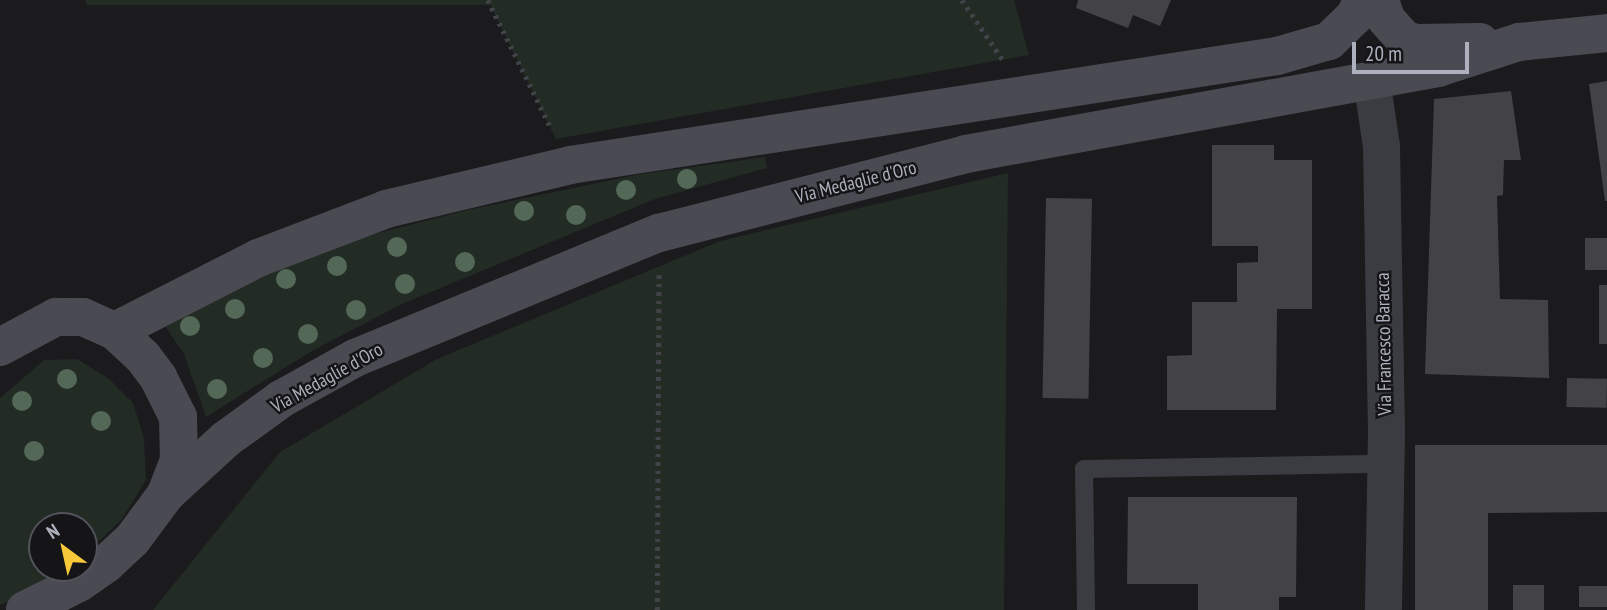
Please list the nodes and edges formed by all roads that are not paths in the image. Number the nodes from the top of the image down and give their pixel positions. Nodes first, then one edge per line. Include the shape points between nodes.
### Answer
1 (1380, 0) edge
2 (1352, 15) edge
3 (1607, 33) edge
4 (1519, 42) junction
5 (1371, 79) junction
6 (115, 331) junction
7 (0, 347) edge
8 (1385, 464) junction
9 (166, 494) junction
10 (25, 610) edge
11 (1086, 610) edge
12 (1383, 610) edge

1 - 4 street via 1386,19 1405,40
2 - 6 street via 1329,41 1277,56 570,165 386,209 258,258
3 - 4 street, Via Medaglie d'Oro
4 - 5 street, Via Medaglie d'Oro via 1438,68
5 - 8 street, Via Francesco Baracca via 1381,146
5 - 9 street, Via Medaglie d'Oro via 965,154 659,233 355,358 281,399 226,439
6 - 7 street, Via Medaglie d'Oro via 83,317 56,317
6 - 9 street, Via Medaglie d'Oro via 158,377 178,417 179,460
8 - 11 lane via 1084,469
8 - 12 street, Via Francesco Baracca
9 - 10 street, Via Medaglie d'Oro via 132,540 106,564

